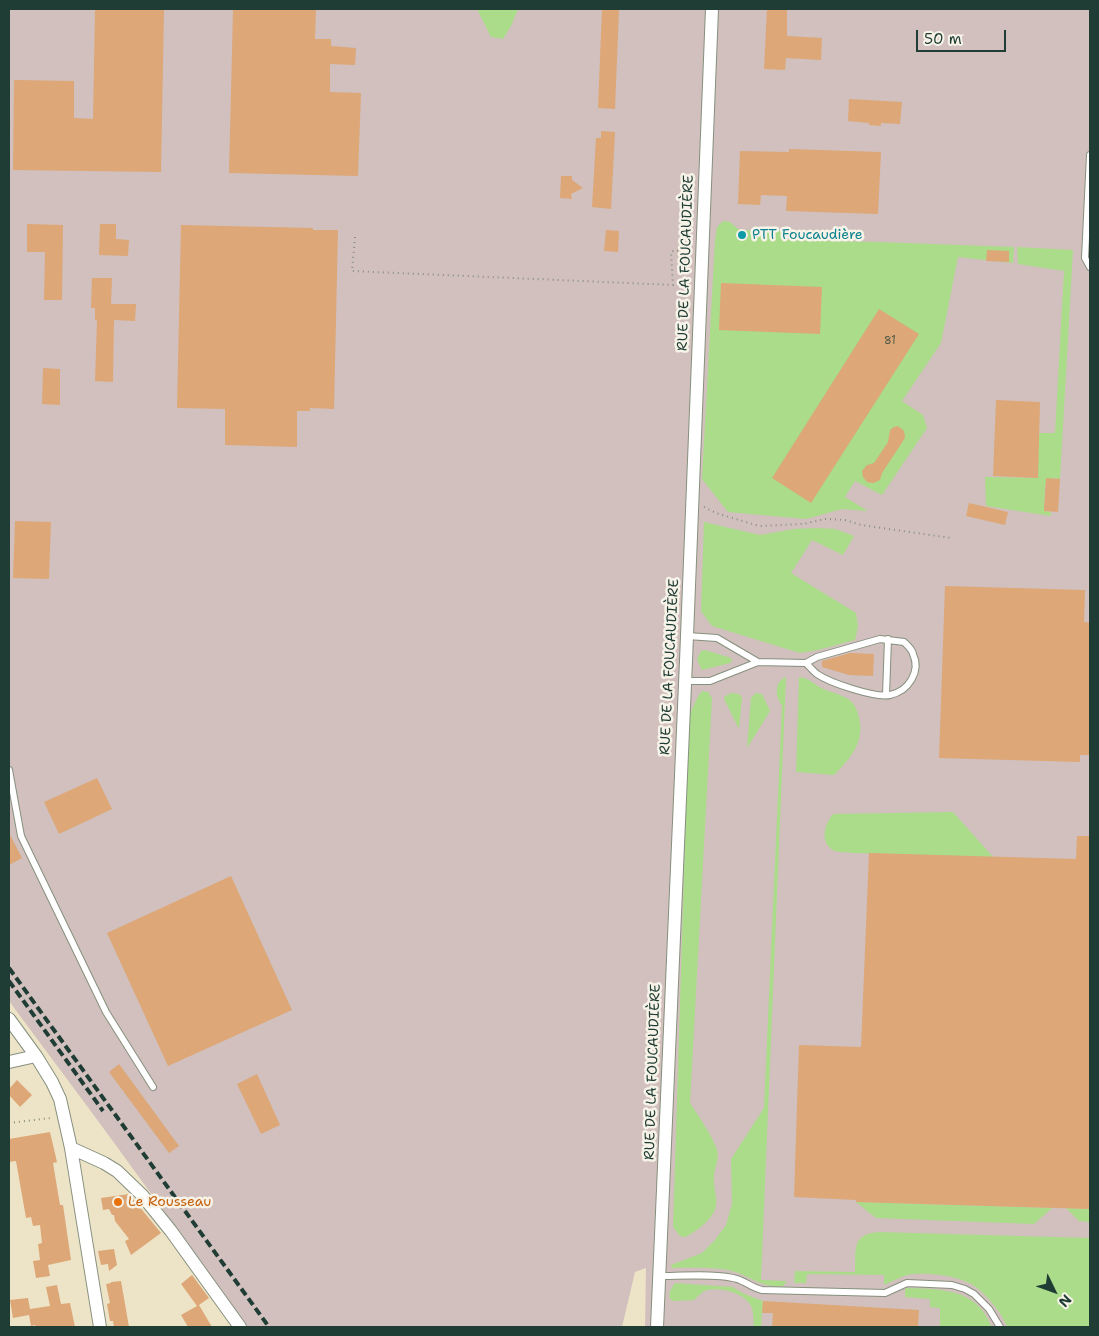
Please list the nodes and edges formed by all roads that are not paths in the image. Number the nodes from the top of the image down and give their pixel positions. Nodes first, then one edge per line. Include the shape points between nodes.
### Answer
1 (712, 9) edge
2 (1090, 155) edge
3 (1090, 267) edge
4 (687, 636) junction
5 (888, 639) junction
6 (758, 662) junction
7 (806, 663) junction
8 (685, 681) junction
9 (886, 695) junction
10 (9, 770) edge
11 (9, 1019) edge
12 (36, 1056) junction
13 (9, 1062) edge
14 (153, 1087) dead end
15 (71, 1148) junction
16 (659, 1276) junction
17 (100, 1327) edge
18 (240, 1327) edge
19 (657, 1327) edge
20 (1000, 1327) edge

1 - 4 street, RUE DE LA FOUCAUDIÈRE
2 - 3 lane via 1085,258
4 - 6 lane via 717,638
4 - 8 street, RUE DE LA FOUCAUDIÈRE
5 - 7 lane via 835,651
5 - 9 lane
5 - 9 lane via 904,642 913,652 916,664 909,684
6 - 7 lane
6 - 8 lane via 710,681
7 - 9 lane via 816,674 835,683
8 - 16 street, RUE DE LA FOUCAUDIÈRE
10 - 14 lane via 21,836 106,1012
11 - 12 street
12 - 13 street
12 - 15 street via 60,1099
15 - 17 street
15 - 18 street via 110,1167 142,1195
16 - 19 street, RUE DE LA FOUCAUDIÈRE
16 - 20 lane via 725,1277 762,1290 885,1293 907,1283 952,1285 974,1294 989,1308

